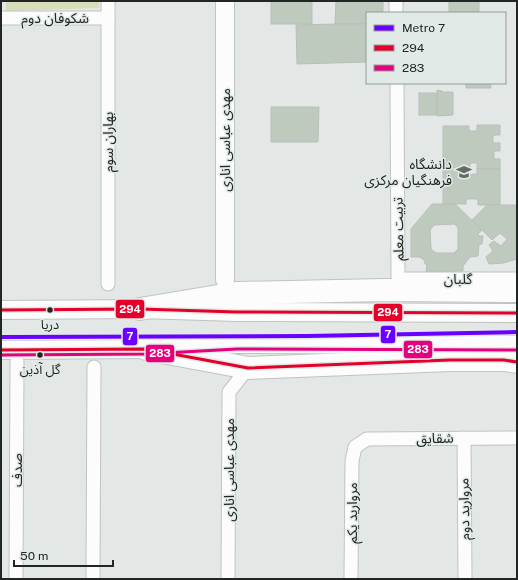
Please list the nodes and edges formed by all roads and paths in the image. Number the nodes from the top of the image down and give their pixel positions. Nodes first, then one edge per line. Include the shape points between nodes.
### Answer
1 (108, 1) edge
2 (225, 1) edge
3 (396, 1) edge
4 (396, 12) edge
5 (1, 18) edge
6 (108, 18) junction
7 (397, 84) edge
8 (398, 279) joint
9 (517, 279) edge
10 (225, 280) dead end
11 (108, 284) dead end
12 (517, 291) edge
13 (140, 309) junction
14 (1, 310) edge
15 (517, 313) edge
16 (517, 345) edge
17 (146, 349) junction
18 (1, 350) edge
19 (17, 362) dead end
20 (517, 362) edge
21 (94, 367) dead end
22 (248, 368) junction
23 (464, 438) junction
24 (517, 438) edge
25 (355, 447) joint
26 (16, 579) edge
27 (93, 579) edge
28 (228, 579) edge
29 (351, 579) edge
30 (465, 579) edge

1 - 6 street, بهاران سوم
2 - 10 main road, مهدی عباسی اناری
3 - 4 street
5 - 6 street, شکوفان دوم
6 - 11 street, بهاران سوم
7 - 8 street, تربیت معلم
8 - 9 street, گلبان
12 - 13 highway via 236,292
13 - 14 main road
13 - 15 main road
16 - 17 main road via 237,344
17 - 18 main road
17 - 22 highway
19 - 26 street, صدف
20 - 22 highway via 450,360
21 - 27 street
22 - 28 street, مهدی عباسی اناری via 229,392
23 - 24 street, شقایق
23 - 25 street, شقایق via 368,440
23 - 30 street, مروارید دوم
25 - 29 street, مروارید یکم via 352,461

